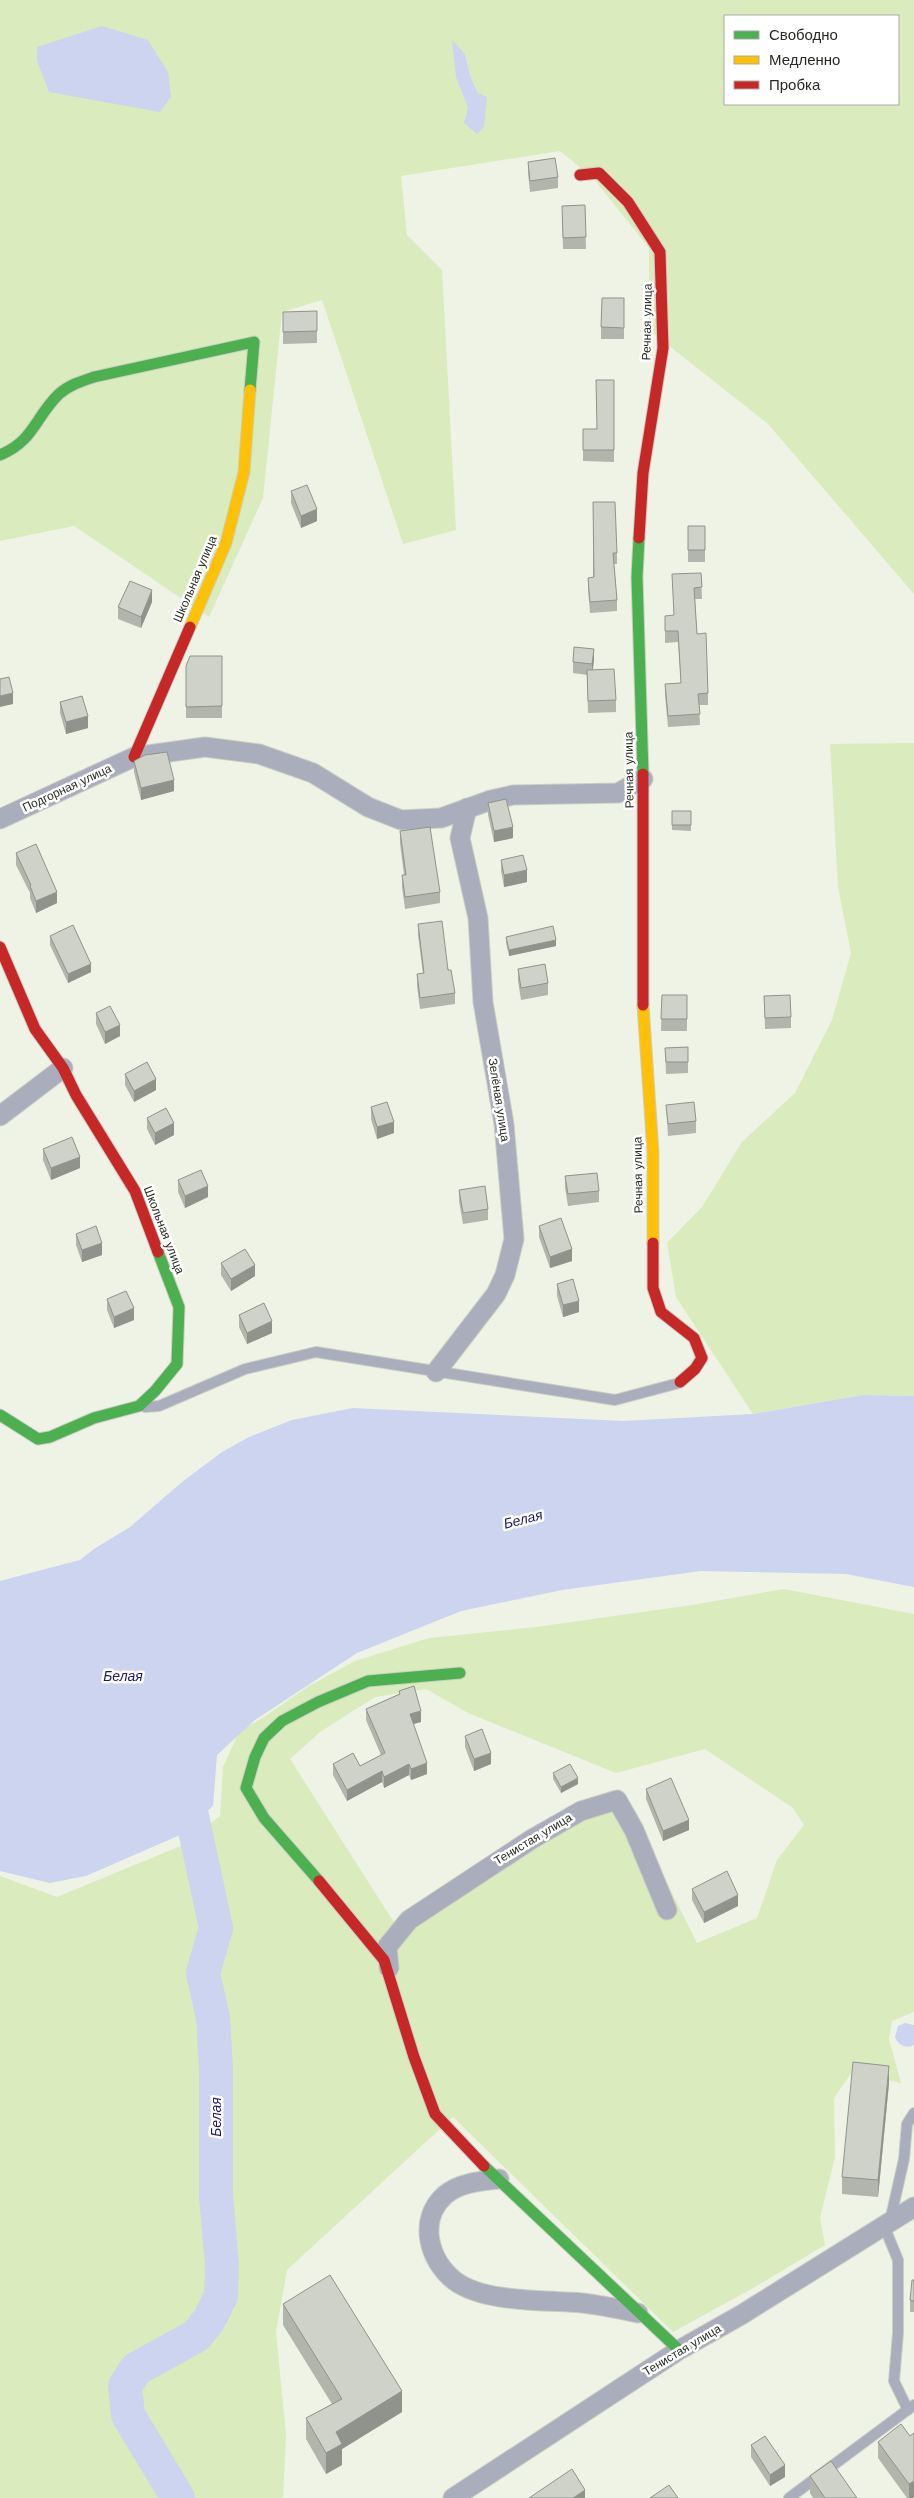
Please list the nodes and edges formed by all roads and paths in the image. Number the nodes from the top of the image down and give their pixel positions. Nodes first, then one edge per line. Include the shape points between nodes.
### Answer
1 (580, 175) dead end
2 (0, 456) edge
3 (134, 757) junction
4 (643, 779) junction
5 (468, 808) junction
6 (0, 819) edge
7 (0, 947) edge
8 (63, 1068) junction
9 (0, 1116) edge
10 (436, 1372) junction
11 (680, 1382) joint
12 (139, 1406) junction
13 (0, 1415) edge
14 (460, 1673) dead end
15 (667, 1910) dead end
16 (390, 1979) junction
17 (914, 2114) edge
18 (498, 2179) junction
19 (914, 2207) edge
20 (887, 2223) junction
21 (640, 2314) junction
22 (678, 2350) junction
23 (911, 2408) edge
24 (453, 2498) edge
25 (789, 2498) edge

1 - 4 street, Речная улица via 599,173 628,202 660,252 663,348 643,473 637,577
2 - 3 street, Школьная улица via 28,439 57,397 68,387 97,377 254,342 244,472 226,543
3 - 5 street, Подгорная улица via 205,747 259,754 313,773 368,806 401,820 441,818
3 - 6 street, Подгорная улица
4 - 5 street, Подгорная улица via 618,793 513,795
4 - 11 street, Речная улица via 643,1002 653,1152 652,1288 661,1312 694,1338 702,1358
5 - 10 street, Зелёная улица via 460,838 478,918 483,1002 504,1124 514,1239 505,1275 496,1294
7 - 8 street, Школьная улица via 35,1029
8 - 9 street
8 - 12 street, Школьная улица via 135,1191 179,1308 177,1364
10 - 11 lane via 616,1400
10 - 12 lane via 316,1352 245,1369 159,1406
12 - 13 street, Школьная улица via 94,1418 38,1439
14 - 16 street via 368,1681 282,1721 264,1738 246,1788 264,1818 347,1912 384,1960
15 - 16 street, Тенистая улица via 634,1830 617,1800 580,1810 409,1920 387,1947
16 - 18 street via 435,2114
17 - 20 lane via 907,2124 904,2159
18 - 21 street
18 - 21 street via 462,2186 445,2195 432,2211 428,2227 431,2248 441,2267 456,2282 481,2292 526,2301 606,2306
19 - 20 street, Тенистая улица
20 - 22 street, Тенистая улица via 749,2310
20 - 23 lane via 898,2260 894,2381
21 - 22 street
22 - 24 street, Тенистая улица
23 - 25 lane

